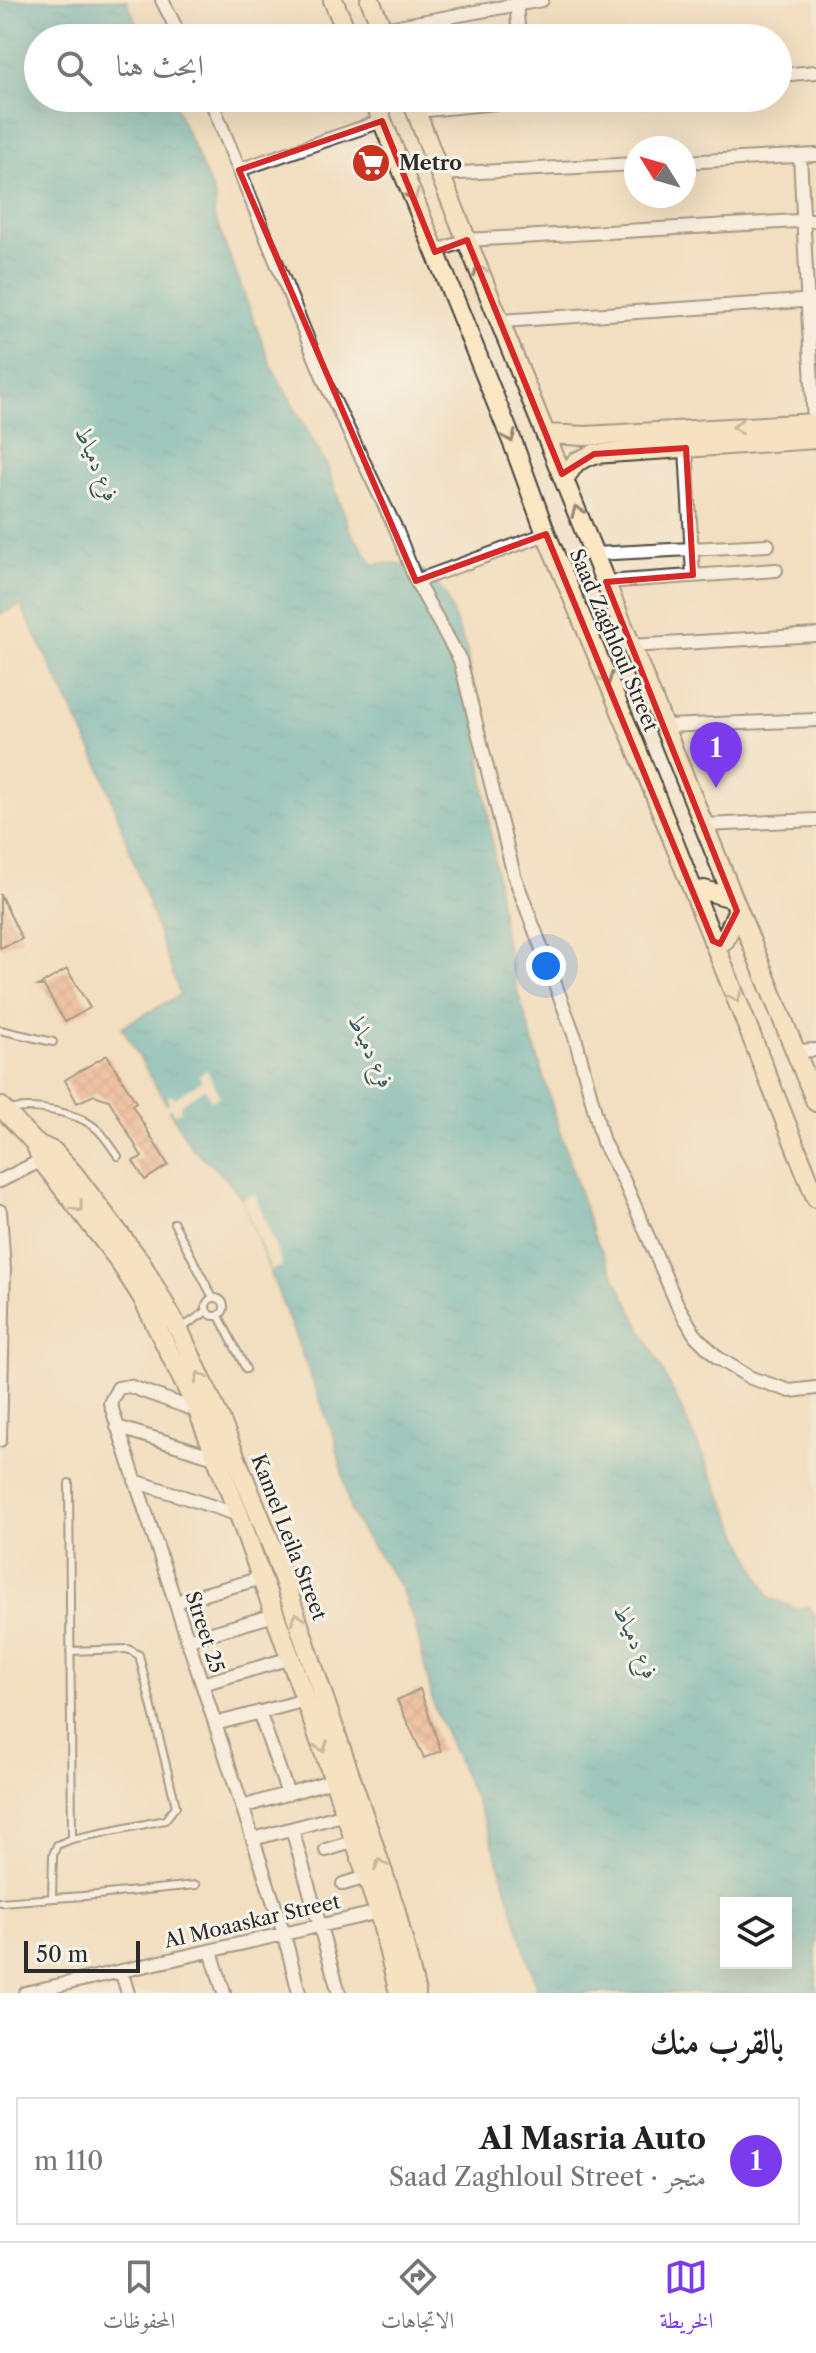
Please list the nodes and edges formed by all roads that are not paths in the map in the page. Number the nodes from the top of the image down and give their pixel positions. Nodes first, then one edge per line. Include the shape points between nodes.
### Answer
1 (162, 0) edge
2 (333, 0) edge
3 (370, 0) edge
4 (542, 0) edge
5 (516, 3) junction
6 (174, 24) edge
7 (343, 24) edge
8 (380, 24) edge
9 (424, 24) edge
10 (518, 24) edge
11 (816, 72) edge
12 (792, 74) edge
13 (216, 112) edge
14 (378, 112) edge
15 (417, 112) edge
16 (382, 121) junction
17 (816, 155) edge
18 (800, 156) junction
19 (696, 161) edge
20 (624, 165) edge
21 (239, 170) junction
22 (440, 174) junction
23 (810, 221) edge
24 (467, 240) junction
25 (435, 252) junction
26 (812, 300) edge
27 (501, 321) junction
28 (815, 428) edge
29 (546, 434) junction
30 (686, 448) junction
31 (564, 479) junction
32 (546, 534) junction
33 (768, 545) dead end
34 (692, 548) junction
35 (594, 554) junction
36 (776, 570) dead end
37 (693, 575) junction
38 (416, 581) junction
39 (606, 582) junction
40 (816, 635) edge
41 (631, 646) junction
42 (816, 720) edge
43 (665, 726) junction
44 (816, 820) edge
45 (704, 825) junction
46 (695, 896) junction
47 (735, 904) junction
48 (713, 941) junction
49 (0, 1030) edge
50 (53, 1042) dead end
51 (816, 1050) edge
52 (795, 1051) junction
53 (816, 1102) edge
54 (2, 1108) edge
55 (118, 1156) dead end
56 (48, 1157) junction
57 (0, 1181) edge
58 (816, 1198) edge
59 (0, 1211) edge
60 (174, 1223) dead end
61 (2, 1274) edge
62 (213, 1298) junction
63 (207, 1311) junction
64 (219, 1316) junction
65 (171, 1335) junction
66 (246, 1369) dead end
67 (816, 1388) edge
68 (198, 1411) junction
69 (220, 1419) junction
70 (117, 1427) junction
71 (0, 1440) edge
72 (218, 1458) junction
73 (135, 1481) junction
74 (69, 1483) dead end
75 (239, 1515) junction
76 (262, 1578) junction
77 (175, 1602) junction
78 (275, 1615) junction
79 (187, 1640) junction
80 (70, 1651) junction
81 (291, 1658) junction
82 (202, 1684) junction
83 (306, 1700) junction
84 (259, 1712) junction
85 (215, 1724) junction
86 (334, 1780) junction
87 (288, 1794) junction
88 (242, 1807) junction
89 (346, 1814) junction
90 (292, 1829) junction
91 (72, 1839) junction
92 (253, 1839) junction
93 (355, 1841) junction
94 (326, 1850) dead end
95 (367, 1877) junction
96 (343, 1884) dead end
97 (196, 1885) dead end
98 (52, 1898) junction
99 (0, 1902) edge
100 (387, 1910) junction
101 (320, 1926) junction
102 (284, 1934) junction
103 (211, 1951) junction
104 (121, 1971) junction
105 (25, 1993) edge
106 (128, 1993) edge
107 (224, 1993) edge
108 (299, 1993) edge
109 (339, 1993) edge
110 (399, 1993) edge
111 (416, 1993) edge

1 - 6 street
2 - 7 main road
3 - 8 main road
4 - 5 street
5 - 9 street
5 - 10 street
11 - 12 street
13 - 21 street
14 - 16 main road, Saad Zaghloul Street
15 - 22 main road, Saad Zaghloul Street
16 - 21 street
16 -> 25 main road, Saad Zaghloul Street
17 - 18 street
18 - 19 street
18 - 23 street
20 - 22 street
21 - 38 street via 325,382
22 - 24 main road, Saad Zaghloul Street
23 - 24 street
23 - 26 street
24 - 25 street
27 -> 24 main road, Saad Zaghloul Street
25 -> 32 main road, Saad Zaghloul Street
26 - 27 street
26 - 28 street
27 - 29 main road, Saad Zaghloul Street
28 -> 29 main road
28 - 30 main road
29 - 31 main road, Saad Zaghloul Street
30 - 31 main road via 594,454 576,462
30 - 34 street
35 -> 31 main road, Saad Zaghloul Street
32 - 38 street
32 -> 46 main road, Saad Zaghloul Street
33 - 34 street
34 - 35 street
34 - 37 street
35 - 39 main road, Saad Zaghloul Street
36 - 37 street
37 - 39 street
38 - 67 street via 460,660 514,875 575,1037 603,1142 677,1304 695,1335 718,1358 751,1378 790,1391
39 - 41 main road, Saad Zaghloul Street
40 - 41 street
41 - 43 main road, Saad Zaghloul Street
42 - 43 street
43 - 45 main road, Saad Zaghloul Street
44 - 45 street
45 - 47 main road, Saad Zaghloul Street
46 - 47 main road via 704,890
46 - 48 main road, Saad Zaghloul Street
47 - 48 main road via 725,940
47 - 52 main road, Saad Zaghloul Street
48 -> 58 main road, Saad Zaghloul Street
49 - 50 lane
51 - 52 street
52 - 53 main road, Saad Zaghloul Street
54 - 55 lane via 38,1108 87,1123
54 - 56 main road, Kamel Leila Street
56 - 57 street
56 - 65 main road, Kamel Leila Street via 73,1173 122,1235
59 - 61 street
60 - 62 lane
61 - 71 street
62 - 63 lane
62 - 64 lane via 224,1303
63 - 64 lane
63 - 65 lane
64 - 66 lane
65 - 68 main road, Kamel Leila Street
69 -> 65 main road, Kamel Leila Street
68 - 69 street, Street 25
68 - 70 street, Street 25 via 124,1386 110,1403
68 - 72 main road, Kamel Leila Street
100 -> 69 main road, Kamel Leila Street via 275,1554
70 - 72 street
70 - 73 street, Street 25
72 - 75 main road, Kamel Leila Street
73 - 75 street
73 - 77 street, Street 25
74 - 80 lane
75 - 76 main road, Kamel Leila Street
76 - 77 street
76 - 78 main road, Kamel Leila Street
77 - 79 street, Street 25
78 - 79 street
78 - 81 main road, Kamel Leila Street
79 - 82 street, Street 25
80 - 91 lane
80 - 91 lane via 128,1649 139,1655 176,1799 174,1812 165,1820
81 - 82 street
81 - 83 main road, Kamel Leila Street
82 - 85 street, Street 25
83 - 84 street
83 -> 86 main road, Kamel Leila Street
84 - 85 street
84 - 87 street
85 - 88 street, Street 25
86 - 87 street
86 - 89 main road, Kamel Leila Street
87 - 88 street
88 - 92 street, Street 25
89 - 90 street
89 - 93 main road, Kamel Leila Street
90 - 92 street
90 - 101 street
91 - 98 lane via 54,1850
92 - 102 street, Street 25
93 - 94 street
93 - 95 main road, Kamel Leila Street
95 - 96 street
95 - 100 main road, Kamel Leila Street
97 - 98 lane
98 - 99 lane
100 - 101 street, Al Moaaskar Street
100 - 110 main road, Kamel Leila Street
100 - 111 main road, Kamel Leila Street
101 - 102 street, Al Moaaskar Street
101 - 109 street
102 - 103 street, Al Moaaskar Street
102 - 108 street, Street 25
103 - 104 street, Al Moaaskar Street
103 - 107 street
104 - 105 street, Al Moaaskar Street
104 - 106 street

